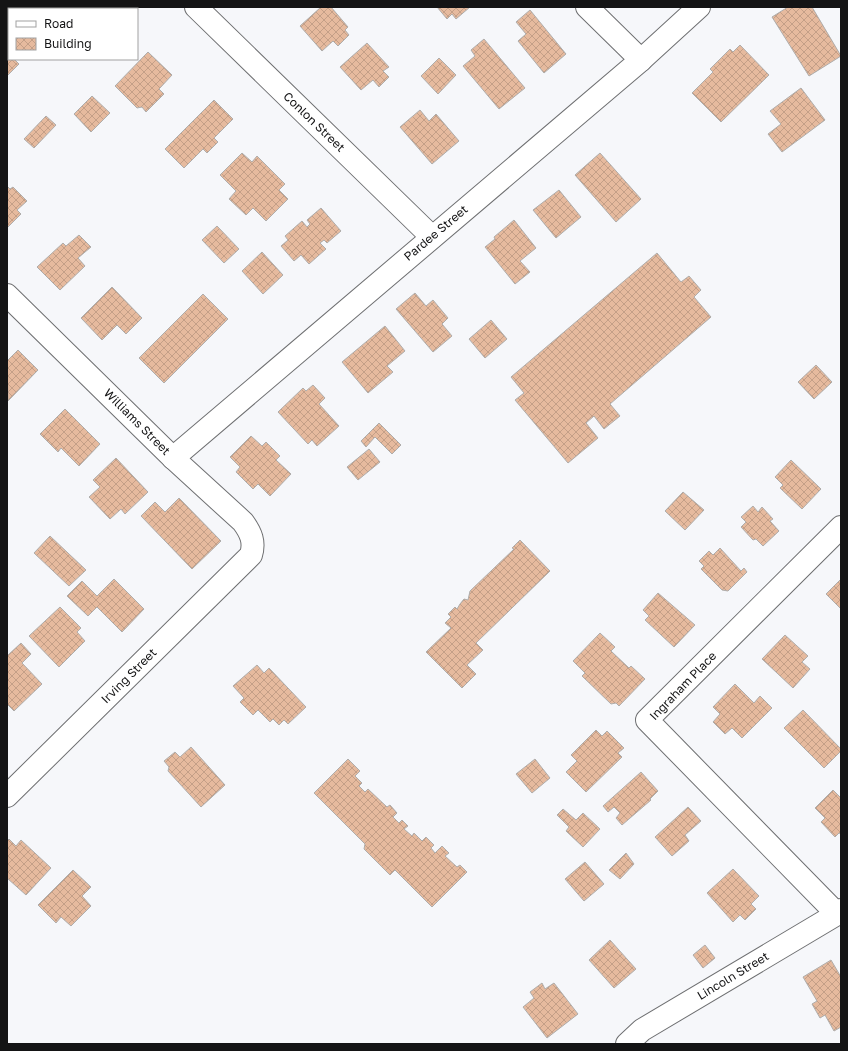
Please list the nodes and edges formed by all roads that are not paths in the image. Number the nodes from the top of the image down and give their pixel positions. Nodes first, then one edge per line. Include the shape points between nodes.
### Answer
1 (196, 7) edge
2 (587, 7) edge
3 (699, 7) edge
4 (641, 60) junction
5 (432, 237) junction
6 (7, 294) edge
7 (173, 458) junction
8 (841, 527) edge
9 (251, 555) joint
10 (7, 796) edge
11 (839, 912) edge
12 (627, 1044) edge

1 - 5 street, Conlon Street
2 - 4 street
3 - 4 street, Pardee Street
4 - 5 street, Pardee Street
5 - 7 street, Pardee Street
6 - 7 street, Williams Street
7 - 9 street, Williams Street via 243,522 252,539
8 - 11 street, Ingraham Place via 646,720
9 - 10 street, Irving Street
11 - 12 street, Lincoln Street via 642,1030

